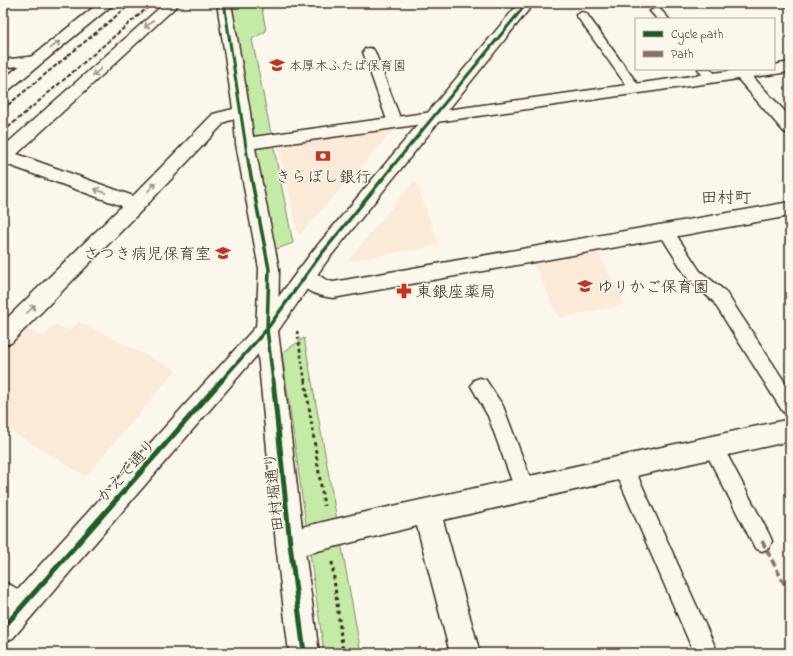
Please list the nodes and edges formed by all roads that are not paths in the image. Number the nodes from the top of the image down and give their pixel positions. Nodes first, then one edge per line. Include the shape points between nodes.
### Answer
1 (108, 3) edge
2 (173, 3) edge
3 (224, 3) edge
4 (527, 3) edge
5 (582, 15) dead end
6 (369, 52) dead end
7 (36, 60) junction
8 (3, 64) edge
9 (790, 67) edge
10 (775, 69) edge
11 (769, 70) edge
12 (708, 74) edge
13 (742, 74) junction
14 (3, 87) edge
15 (635, 89) junction
16 (242, 112) junction
17 (432, 118) junction
18 (395, 123) junction
19 (790, 128) edge
20 (245, 144) junction
21 (3, 156) edge
22 (136, 204) junction
23 (790, 210) edge
24 (666, 231) junction
25 (305, 276) junction
26 (267, 329) junction
27 (3, 336) edge
28 (480, 386) dead end
29 (790, 406) edge
30 (790, 430) edge
31 (713, 447) junction
32 (624, 468) junction
33 (524, 488) junction
34 (427, 512) junction
35 (762, 541) dead end
36 (290, 544) junction
37 (8, 611) edge
38 (304, 653) edge
39 (465, 653) edge
40 (706, 653) edge

7 -> 1 street
2 -> 21 street
3 - 16 street, 田村堀通り
4 - 17 street, かえで通り
5 - 15 lane
6 - 18 lane
7 - 8 lane
7 - 14 street
9 - 10 street
11 - 13 street
12 - 13 street
12 - 15 street
13 - 19 street
15 - 17 street
16 - 20 street, 田村堀通り
22 -> 16 street via 219,118
17 - 18 street
17 - 25 street, かえで通り
18 - 20 street
20 - 26 street, 田村堀通り via 269,270
22 -> 21 street
27 -> 22 street
23 - 24 street
24 - 25 street via 333,290 321,288
24 - 29 lane via 694,275 719,296
25 - 26 street, かえで通り
26 - 36 street, 田村堀通り
26 - 37 street, かえで通り
28 - 33 lane via 496,412
30 - 31 street
31 - 32 street
31 - 35 lane
32 - 33 street
32 - 40 lane
33 - 34 street
34 - 36 street
34 - 39 street
36 - 38 street, 田村堀通り

